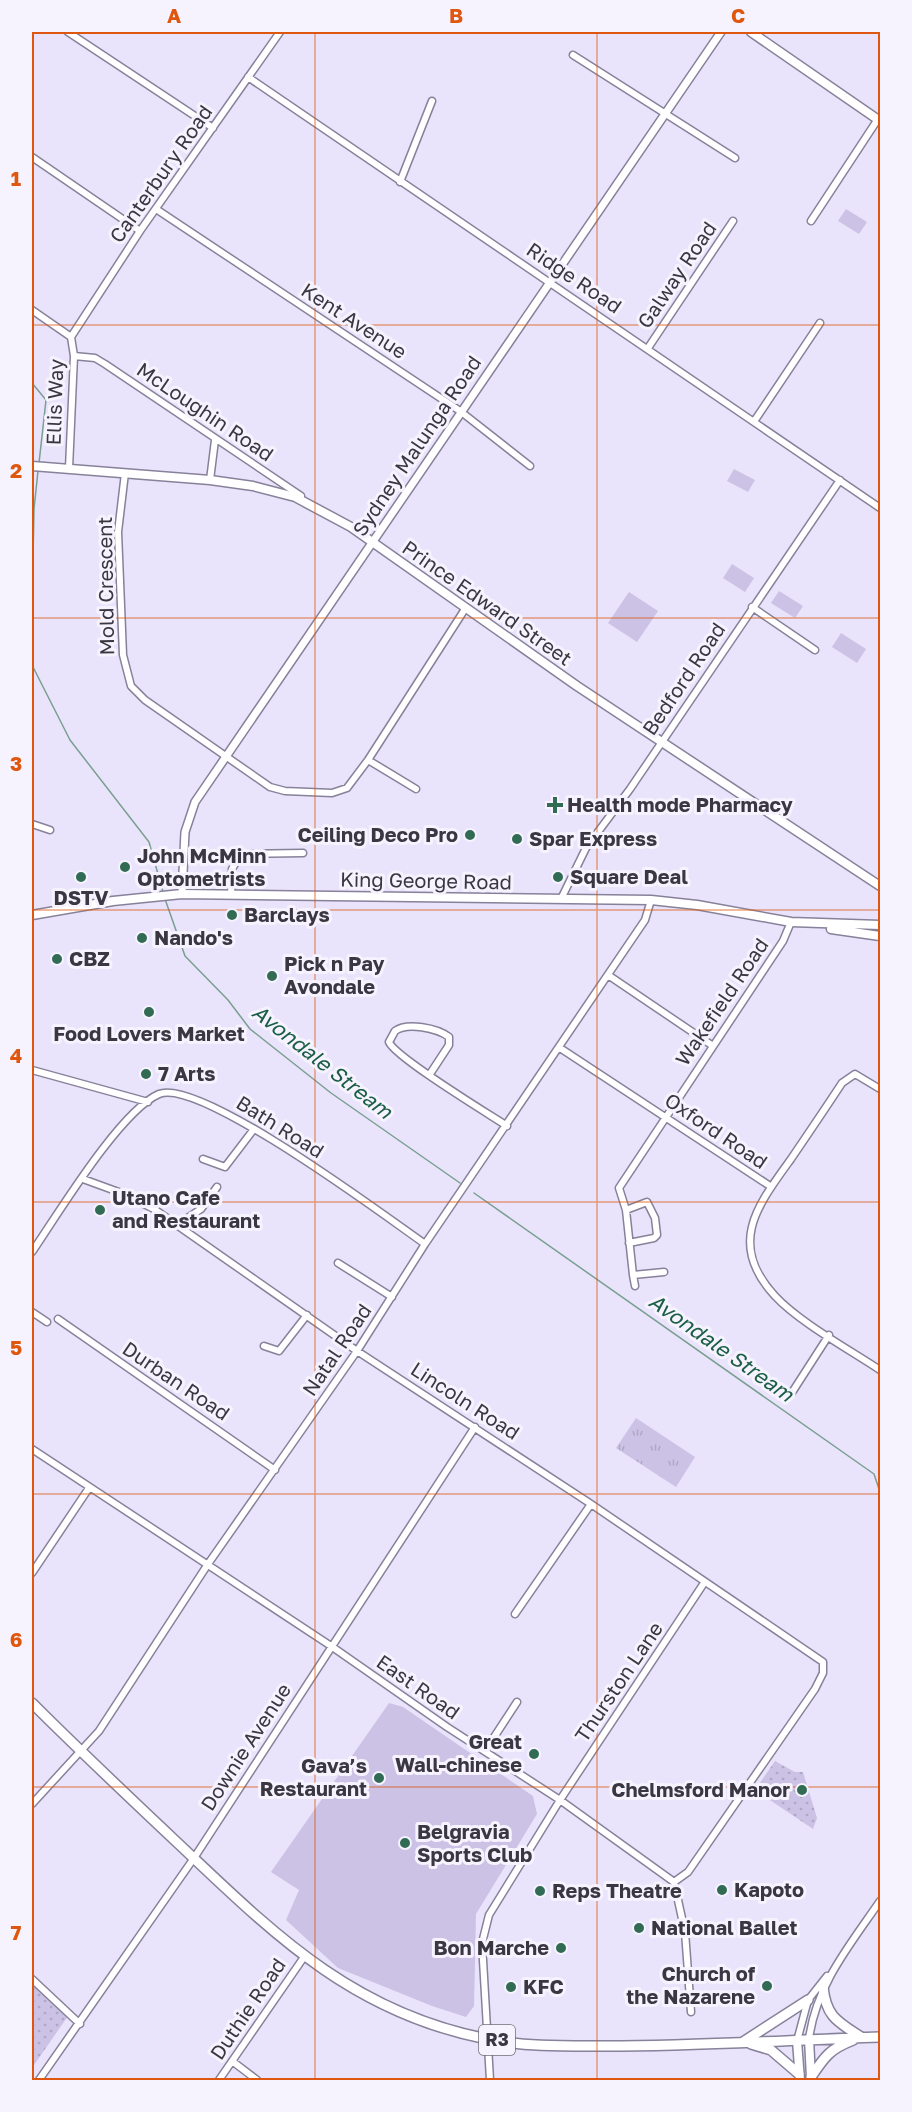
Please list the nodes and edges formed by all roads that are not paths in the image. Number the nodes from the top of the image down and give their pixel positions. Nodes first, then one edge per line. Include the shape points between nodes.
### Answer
1 (68, 32) edge
2 (280, 32) edge
3 (720, 32) edge
4 (751, 32) edge
5 (573, 55) dead end
6 (248, 77) junction
7 (432, 101) dead end
8 (666, 112) junction
9 (879, 120) edge
10 (213, 128) junction
11 (32, 157) edge
12 (735, 158) dead end
13 (400, 182) junction
14 (156, 209) junction
15 (733, 221) dead end
16 (811, 222) dead end
17 (140, 231) junction
18 (549, 281) junction
19 (32, 310) edge
20 (820, 322) dead end
21 (71, 337) junction
22 (648, 348) junction
23 (74, 356) junction
24 (460, 411) junction
25 (755, 420) junction
26 (215, 440) junction
27 (32, 465) edge
28 (530, 466) dead end
29 (69, 468) junction
30 (125, 473) junction
31 (210, 480) junction
32 (840, 480) junction
33 (314, 505) junction
34 (880, 508) edge
35 (371, 541) junction
36 (752, 607) junction
37 (465, 609) junction
38 (815, 650) dead end
39 (662, 741) junction
40 (226, 757) junction
41 (368, 760) junction
42 (416, 789) dead end
43 (32, 824) edge
44 (50, 830) dead end
45 (303, 853) dead end
46 (880, 886) edge
47 (182, 894) junction
48 (231, 894) junction
49 (561, 899) junction
50 (651, 900) junction
51 (32, 915) edge
52 (791, 922) junction
53 (819, 925) junction
54 (880, 925) edge
55 (880, 936) edge
56 (608, 975) junction
57 (713, 1047) junction
58 (560, 1048) junction
59 (32, 1070) edge
60 (430, 1074) junction
61 (880, 1089) edge
62 (148, 1101) junction
63 (665, 1117) junction
64 (507, 1126) junction
65 (254, 1129) junction
66 (203, 1159) dead end
67 (83, 1179) junction
68 (770, 1186) junction
69 (217, 1187) dead end
70 (626, 1210) junction
71 (177, 1225) junction
72 (629, 1243) junction
73 (425, 1244) junction
74 (32, 1252) edge
75 (339, 1263) dead end
76 (664, 1272) dead end
77 (633, 1275) junction
78 (635, 1286) dead end
79 (392, 1297) junction
80 (32, 1312) edge
81 (307, 1315) junction
82 (58, 1319) dead end
83 (47, 1322) dead end
84 (829, 1335) junction
85 (264, 1346) dead end
86 (357, 1351) junction
87 (880, 1370) edge
88 (791, 1394) dead end
89 (475, 1427) junction
90 (32, 1449) edge
91 (275, 1470) junction
92 (89, 1488) junction
93 (591, 1504) junction
94 (208, 1564) junction
95 (32, 1573) edge
96 (704, 1583) junction
97 (515, 1614) dead end
98 (331, 1646) junction
99 (517, 1702) dead end
100 (32, 1703) edge
101 (485, 1751) junction
102 (82, 1752) junction
103 (560, 1800) junction
104 (32, 1804) edge
105 (194, 1858) junction
106 (674, 1882) junction
107 (880, 1901) edge
108 (304, 1957) junction
109 (835, 1967) junction
110 (32, 1979) edge
111 (823, 1987) junction
112 (808, 2000) junction
113 (691, 2012) dead end
114 (80, 2024) junction
115 (861, 2037) junction
116 (878, 2038) edge
117 (487, 2039) junction
118 (809, 2039) junction
119 (797, 2040) junction
120 (743, 2042) junction
121 (232, 2061) junction
122 (800, 2077) edge
123 (811, 2079) edge
124 (39, 2080) edge
125 (219, 2080) edge
126 (257, 2080) edge
127 (490, 2080) edge

1 - 10 street
2 - 6 street, Canterbury Road
3 - 8 street, Sydney Malunga Road
4 - 9 main road
5 - 8 street
6 - 10 street, Canterbury Road
6 - 13 street, Ridge Road
7 - 13 street
8 - 12 street
8 - 18 street, Sydney Malunga Road
9 - 16 street
10 - 14 street, Canterbury Road
11 - 17 street
13 - 18 street, Ridge Road
14 - 17 street, Canterbury Road
14 - 24 street, Kent Avenue
15 - 22 street, Galway Road
17 - 21 street, Canterbury Road
18 - 22 street, Ridge Road
18 - 24 street, Sydney Malunga Road
19 - 21 street
20 - 25 street
21 - 23 street, Ellis Way
22 - 25 street, Ridge Road
23 - 26 street, McLoughin Road via 87,356 105,364
23 - 29 street, Ellis Way
24 - 28 street, Kent Avenue
24 - 35 street, Sydney Malunga Road
25 - 32 street, Ridge Road
26 - 31 street
26 - 33 street, McLoughin Road
27 - 29 main road, Prince Edward Street
29 - 30 main road, Prince Edward Street
30 - 31 main road, Prince Edward Street
30 - 40 street, Mold Crescent via 118,561 127,676 145,700
31 - 33 main road, Prince Edward Street via 276,491
32 - 34 street, Ridge Road
32 - 36 street, Bedford Road
33 - 35 main road, Prince Edward Street
35 - 37 main road, Prince Edward Street
35 - 40 street, Sydney Malunga Road
36 - 38 street
36 - 39 street, Bedford Road
37 - 39 main road, Prince Edward Street
37 - 41 street, Mold Crescent
39 - 46 main road, Prince Edward Street
39 - 49 street, Bedford Road via 586,848
40 - 41 street, Mold Crescent via 279,790 332,793 347,788
40 - 47 street, Sydney Malunga Road via 188,819
41 - 42 street
43 - 44 street
45 - 48 street via 241,854 232,869
47 - 48 main road, King George Road
47 - 51 main road, King George Road
48 - 49 main road, King George Road
49 - 50 main road, King George Road
50 - 52 main road, King George Road
50 - 56 street, Natal Road via 645,920
52 - 53 main road, King George Road
52 - 57 street, Wakefield Road via 783,941
53 - 54 main road, King George Road
53 - 55 main road, King George Road
56 - 57 street
56 - 58 street, Natal Road
57 - 63 street, Wakefield Road
58 - 63 street, Oxford Road
58 - 64 street, Natal Road
59 - 62 street
60 - 60 street via 391,1047 389,1042 395,1031 407,1026 447,1035 449,1045
60 - 64 street
61 - 68 street, Oxford Road via 855,1074 847,1078
62 - 65 street, Bath Road via 160,1093 186,1095
62 - 67 street, Bath Road via 129,1118
63 - 68 street, Oxford Road
63 - 70 street, Wakefield Road via 619,1188
64 - 73 street, Natal Road
65 - 66 street via 225,1167
65 - 73 street, Bath Road
67 - 71 street, Lincoln Road via 124,1194
67 - 74 street, Bath Road
68 - 84 street via 753,1219 749,1237 757,1270 776,1297
69 - 71 street via 201,1209
70 - 72 street
70 - 72 street via 647,1202 655,1218 657,1235 654,1239
71 - 81 street, Lincoln Road
72 - 77 street
73 - 79 street, Natal Road
75 - 79 street
76 - 77 street
77 - 78 street
79 - 86 street, Natal Road
80 - 83 street
81 - 85 street via 279,1352
81 - 86 street, Lincoln Road
82 - 91 street, Durban Road
84 - 87 street
84 - 88 street
86 - 89 street, Lincoln Road
86 - 91 street, Natal Road
89 - 93 street, Lincoln Road
89 - 98 street, Downie Avenue
90 - 92 street, East Road
91 - 94 street, Natal Road
92 - 94 street, East Road
92 - 95 street
93 - 96 street, Lincoln Road
93 - 97 street
94 - 98 street, East Road
94 - 102 street, Natal Road
96 - 103 street, Thurston Lane
96 - 106 street, Lincoln Road via 823,1662 823,1673 688,1872
98 - 101 street, East Road
98 - 105 street, Downie Avenue
99 - 101 street
100 - 102 highway, R3
101 - 103 street, East Road
102 - 104 street, Natal Road
102 - 105 highway, R3
103 - 106 street, East Road
103 - 117 street, Thurston Lane via 498,1897 486,1924 482,1943
105 - 108 highway, R3
105 - 114 street, Downie Avenue
106 - 113 street via 685,1932
107 - 109 street
108 - 117 highway, R3 via 376,2002 436,2026
108 - 121 street, Duthie Road
109 - 111 street
109 - 112 street
110 - 114 street
111 - 115 highway via 825,2004 833,2017
111 - 118 street via 812,2014
112 - 119 street
112 - 120 highway
114 - 124 street, Downie Avenue
115 - 116 highway, R3
115 - 118 highway, R3
115 - 123 highway via 835,2047
117 - 120 highway, R3 via 559,2046
117 - 127 street, Thurston Lane
118 - 119 highway, R3
118 - 123 main road
119 - 120 highway, R3
119 - 122 main road
120 - 122 highway via 771,2050
121 - 125 street, Duthie Road
121 - 126 street

